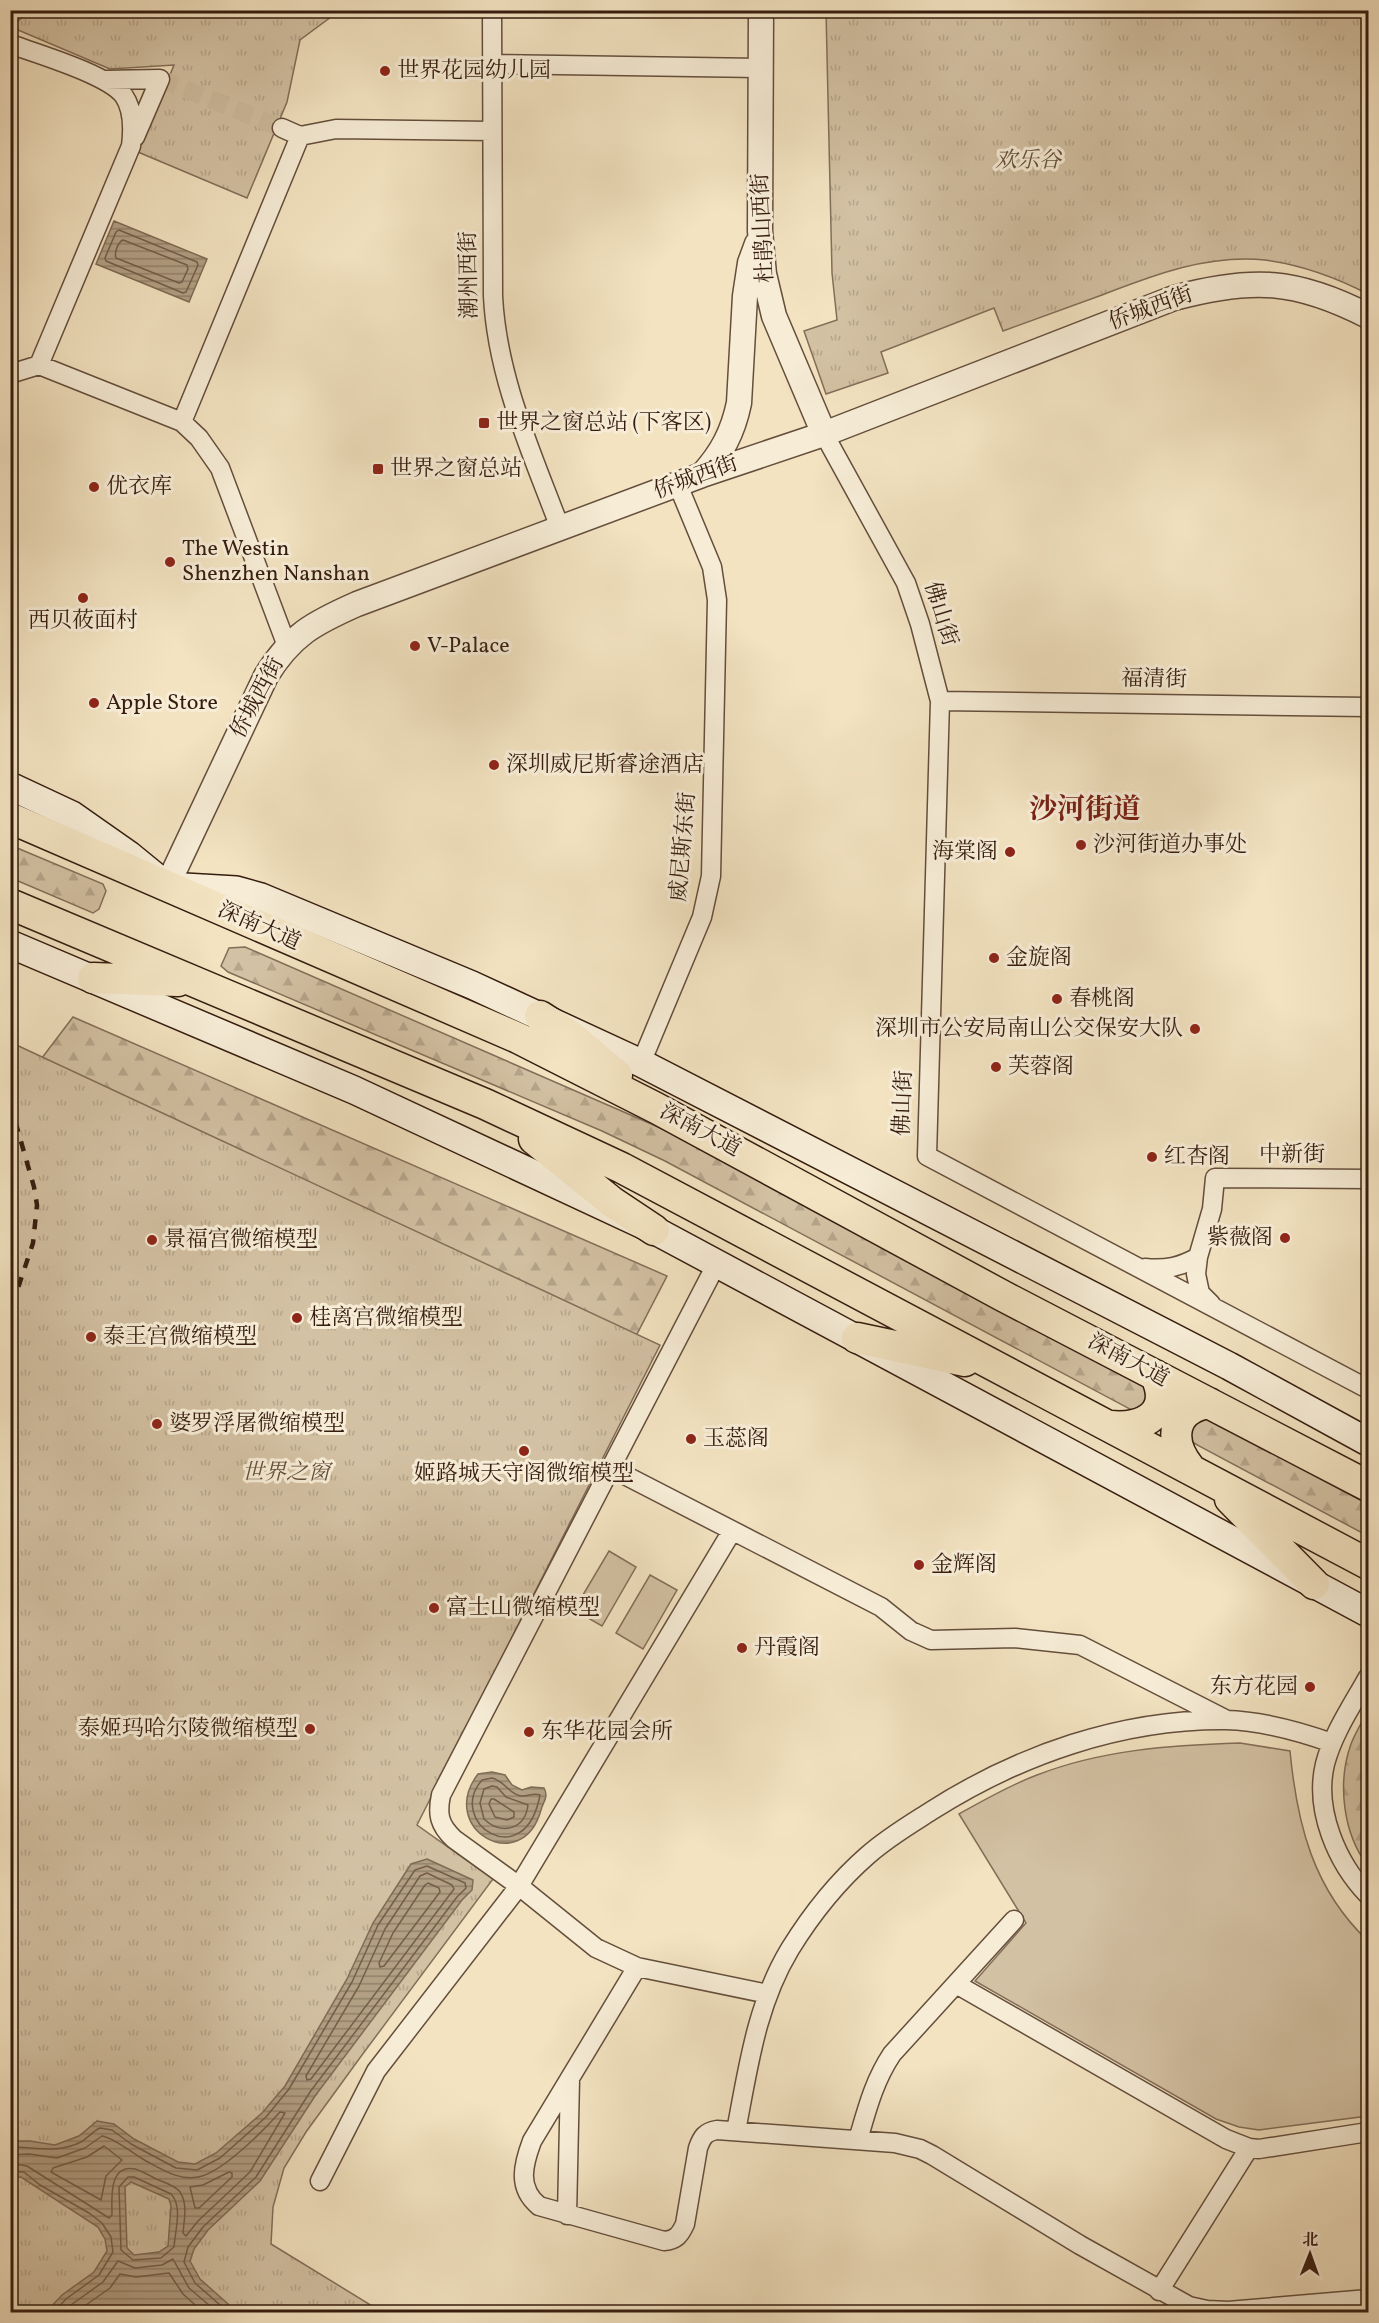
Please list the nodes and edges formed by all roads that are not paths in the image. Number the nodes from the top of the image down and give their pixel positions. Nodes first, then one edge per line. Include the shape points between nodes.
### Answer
1 (492, 10) edge
2 (761, 10) edge
3 (10, 44) edge
4 (491, 64) junction
5 (759, 68) junction
6 (105, 80) junction
7 (282, 128) tunnel mouth
8 (492, 131) junction
9 (300, 136) junction
10 (131, 146) junction
11 (760, 231) junction
12 (1368, 316) edge
13 (39, 365) junction
14 (10, 374) edge
15 (182, 422) junction
16 (824, 434) junction
17 (702, 475) junction
18 (678, 485) junction
19 (560, 528) junction
20 (287, 646) junction
21 (940, 701) junction
22 (1368, 707) edge
23 (10, 786) edge
24 (10, 818) edge
25 (167, 886) junction
26 (10, 904) edge
27 (10, 944) edge
28 (93, 978) junction
29 (196, 982) junction
30 (540, 1016) junction
31 (641, 1063) junction
32 (485, 1104) junction
33 (656, 1107) junction
34 (1368, 1179) edge
35 (654, 1230) junction
36 (1198, 1257) junction
37 (717, 1263) junction
38 (1137, 1267) junction
39 (1214, 1308) junction
40 (857, 1338) junction
41 (1000, 1368) junction
42 (1155, 1375) junction
43 (1368, 1389) edge
44 (1209, 1403) junction
45 (1110, 1426) junction
46 (1368, 1442) edge
47 (611, 1468) junction
48 (1199, 1472) junction
49 (1368, 1486) edge
50 (732, 1531) junction
51 (1368, 1564) edge
52 (1314, 1584) junction
53 (1368, 1613) edge
54 (1368, 1677) edge
55 (1228, 1720) junction
56 (1332, 1743) junction
57 (519, 1886) junction
58 (1368, 1895) edge
59 (1014, 1920) dead end
60 (637, 1967) junction
61 (956, 1984) junction
62 (768, 1994) junction
63 (570, 2077) junction
64 (736, 2131) junction
65 (1368, 2132) edge
66 (858, 2140) junction
67 (1249, 2148) junction
68 (320, 2181) dead end
69 (567, 2215) junction
70 (1159, 2291) junction
71 (1368, 2299) edge

1 - 4 street, 潮州西街
2 - 5 street, 杜鹃山西街
3 - 6 street
4 - 5 street
4 - 8 street, 潮州西街
5 - 11 street, 杜鹃山西街
6 - 10 street via 117,88 130,108
6 - 10 street via 160,79
7 - 9 street
8 - 9 street via 336,129
8 - 19 street, 潮州西街 via 493,296 499,355
9 - 15 street
10 - 13 street
11 - 16 street, 杜鹃山西街 via 764,274 774,316
11 - 17 street via 748,275 735,420 723,448
12 - 16 street, 侨城西街 via 1322,294 1290,286 1213,287 1174,298
13 - 14 street
13 - 15 street
15 - 20 street via 220,468
16 - 17 street, 侨城西街
16 - 21 street, 佛山街 via 906,583
17 - 18 street, 侨城西街
18 - 19 street, 侨城西街
18 - 31 street, 威尼斯东街 via 712,567 717,600 711,876 702,917
19 - 20 street, 侨城西街 via 357,604 329,617
20 - 25 street, 侨城西街 via 266,676
21 - 22 street, 福清街
21 - 38 street, 佛山街 via 927,1156
23 - 25 main road via 72,815
24 - 25 main road, 深南大道
25 - 30 main road via 236,890 261,897
25 - 33 main road, 深南大道 via 518,1038
26 - 29 main road
27 - 28 main road
28 - 29 main road
28 - 35 main road via 354,1090
29 - 32 main road
30 - 31 main road
30 - 33 main road via 568,1034
31 - 46 main road
32 - 35 main road
32 - 41 main road via 622,1168
33 - 42 main road, 深南大道
34 - 36 street, 中新街 via 1215,1178 1212,1209
35 - 37 main road
36 - 38 street via 1182,1266 1161,1270
36 - 39 street via 1200,1293
37 - 40 main road
37 - 47 street
38 - 39 street, 佛山街
39 - 43 street, 佛山街
40 - 41 main road
40 - 52 main road
41 - 45 main road
42 - 44 main road, 深南大道
42 - 45 main road via 1161,1394 1155,1414 1137,1426
44 - 48 main road via 1182,1417 1176,1437 1177,1448
44 - 49 main road, 深南大道
45 - 48 main road
47 - 50 street
47 - 57 street via 441,1795 438,1809 444,1830
48 - 51 main road
48 - 52 main road
50 - 55 street via 881,1607 911,1631 931,1640 1015,1638 1080,1645
50 - 57 street
52 - 53 main road
54 - 56 street
55 - 56 street via 1269,1724
55 - 62 street via 1153,1725 1067,1745 996,1774 949,1799 887,1839 850,1872 789,1950
56 - 58 street via 1323,1788 1327,1818 1341,1860
57 - 60 street via 596,1948
57 - 68 street via 376,2071
59 - 61 street
60 - 62 street
60 - 63 street
61 - 66 street via 881,2071
61 - 67 street via 1226,2139
62 - 64 street via 753,2042
63 - 69 street
63 - 69 street via 532,2141 523,2182 530,2199 538,2206
64 - 66 street
64 - 69 street via 717,2130 702,2138 684,2224 673,2240 664,2241
65 - 67 street via 1273,2148
66 - 70 street via 907,2145 926,2152
67 - 70 street
70 - 71 street via 1189,2306 1228,2311

